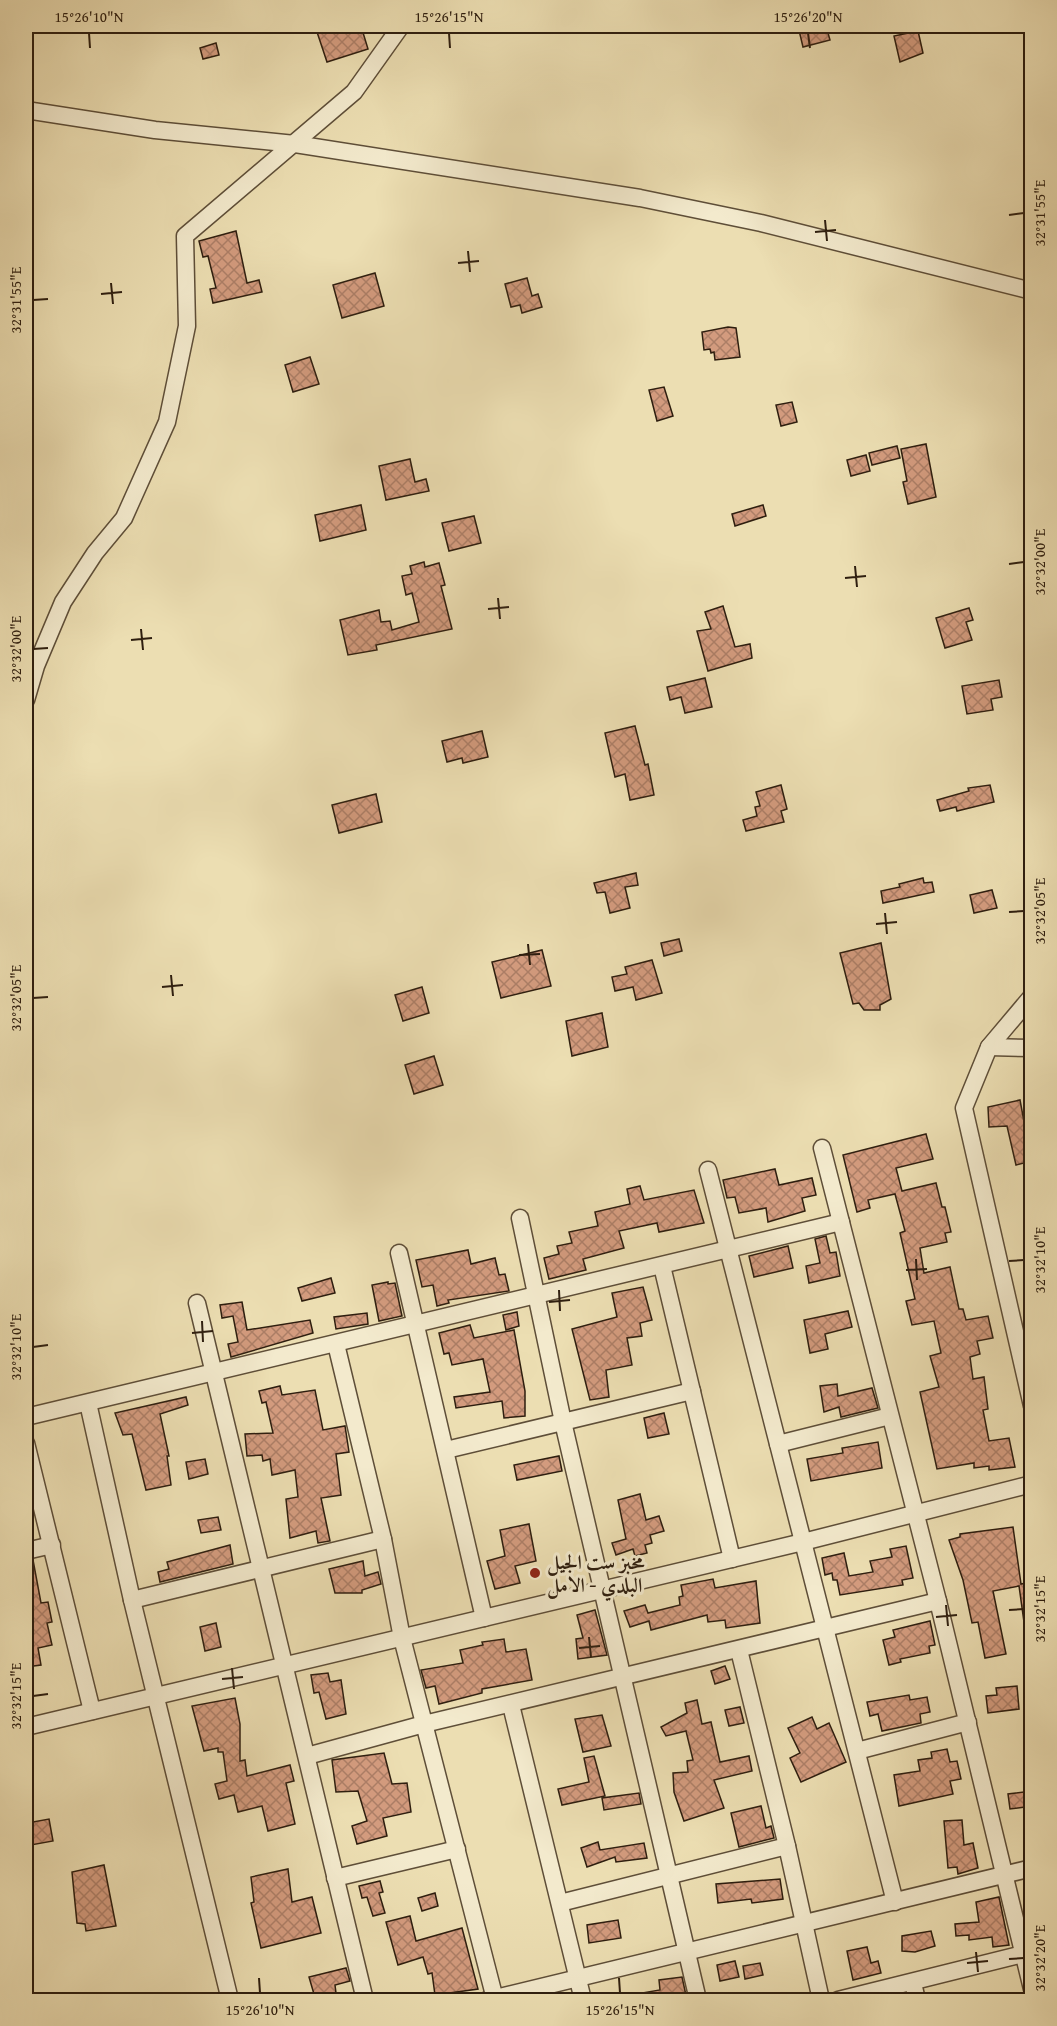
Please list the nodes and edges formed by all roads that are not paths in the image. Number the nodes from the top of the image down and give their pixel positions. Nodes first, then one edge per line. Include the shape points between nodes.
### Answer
1 (401, 26) edge
2 (26, 110) edge
3 (295, 144) junction
4 (1032, 291) edge
5 (26, 700) edge
6 (1032, 996) edge
7 (989, 1047) junction
8 (1032, 1048) edge
9 (822, 1148) dead end
10 (708, 1170) dead end
11 (520, 1218) dead end
12 (841, 1222) junction
13 (729, 1250) junction
14 (399, 1253) dead end
15 (662, 1266) junction
16 (538, 1296) junction
17 (197, 1303) dead end
18 (417, 1324) junction
19 (336, 1344) junction
20 (214, 1372) junction
21 (692, 1391) junction
22 (88, 1403) junction
23 (1032, 1406) edge
24 (891, 1416) junction
25 (26, 1417) edge
26 (563, 1422) junction
27 (26, 1443) edge
28 (778, 1444) junction
29 (446, 1450) junction
30 (1032, 1484) edge
31 (916, 1514) junction
32 (383, 1539) junction
33 (803, 1542) junction
34 (52, 1545) junction
35 (26, 1551) edge
36 (732, 1559) junction
37 (262, 1568) junction
38 (602, 1590) junction
39 (132, 1600) junction
40 (939, 1601) junction
41 (484, 1618) junction
42 (826, 1629) junction
43 (402, 1638) junction
44 (739, 1650) junction
45 (284, 1665) junction
46 (624, 1678) junction
47 (155, 1696) junction
48 (511, 1705) junction
49 (92, 1711) junction
50 (968, 1722) junction
51 (424, 1724) junction
52 (26, 1727) edge
53 (856, 1750) junction
54 (307, 1756) junction
55 (788, 1846) junction
56 (457, 1849) junction
57 (1032, 1868) edge
58 (670, 1874) junction
59 (1004, 1875) junction
60 (335, 1878) junction
61 (895, 1902) junction
62 (560, 1903) junction
63 (804, 1924) junction
64 (688, 1952) junction
65 (1023, 1954) junction
66 (578, 1979) junction
67 (913, 1983) junction
68 (1032, 1989) edge
69 (491, 2000) edge
70 (230, 2001) edge
71 (365, 2001) edge
72 (583, 2001) edge
73 (698, 2001) edge
74 (821, 2001) edge
75 (838, 2001) edge
76 (917, 2001) edge

1 - 3 street via 354,92
2 - 3 street via 155,130
3 - 4 street via 640,198 762,223
3 - 5 street via 185,236 187,326 167,422 124,518 63,602
6 - 7 street
7 - 8 street
7 - 23 street via 964,1108
9 - 12 street
10 - 13 street
11 - 16 street
12 - 13 street
12 - 24 street
13 - 15 street
13 - 28 street
14 - 18 street
15 - 16 street
15 - 21 street
16 - 18 street
16 - 26 street
17 - 20 street
18 - 19 street
18 - 29 street
19 - 20 street
19 - 32 street
20 - 22 street
20 - 37 street
21 - 26 street
21 - 36 street
22 - 25 street
22 - 39 street
24 - 28 street
24 - 31 street
26 - 29 street
26 - 38 street
27 - 34 street
28 - 33 street
29 - 41 street
30 - 31 street
31 - 33 street
31 - 40 street
32 - 37 street
32 - 43 street
33 - 36 street
33 - 42 street
34 - 35 street
34 - 49 street
36 - 38 street
37 - 39 street
37 - 45 street
38 - 41 street
38 - 46 street
39 - 47 street
40 - 42 street
40 - 50 street
41 - 43 street
42 - 44 street
42 - 53 street
43 - 45 street
43 - 51 street
44 - 46 street
44 - 55 street
45 - 47 street
45 - 54 street
46 - 48 street
46 - 58 street
47 - 49 street
47 - 70 street
48 - 51 street
48 - 62 street
49 - 52 street
50 - 53 street
50 - 59 street
51 - 54 street
51 - 56 street
53 - 61 street
54 - 60 street
55 - 58 street
55 - 63 street
56 - 60 street
56 - 69 street
57 - 59 street
58 - 62 street
58 - 64 street
59 - 61 street
59 - 65 street
60 - 71 street
61 - 63 street
62 - 66 street
63 - 64 street
63 - 74 street
64 - 66 street
64 - 73 street
65 - 67 street
65 - 68 street
66 - 69 street
66 - 72 street
67 - 75 street
67 - 76 street

